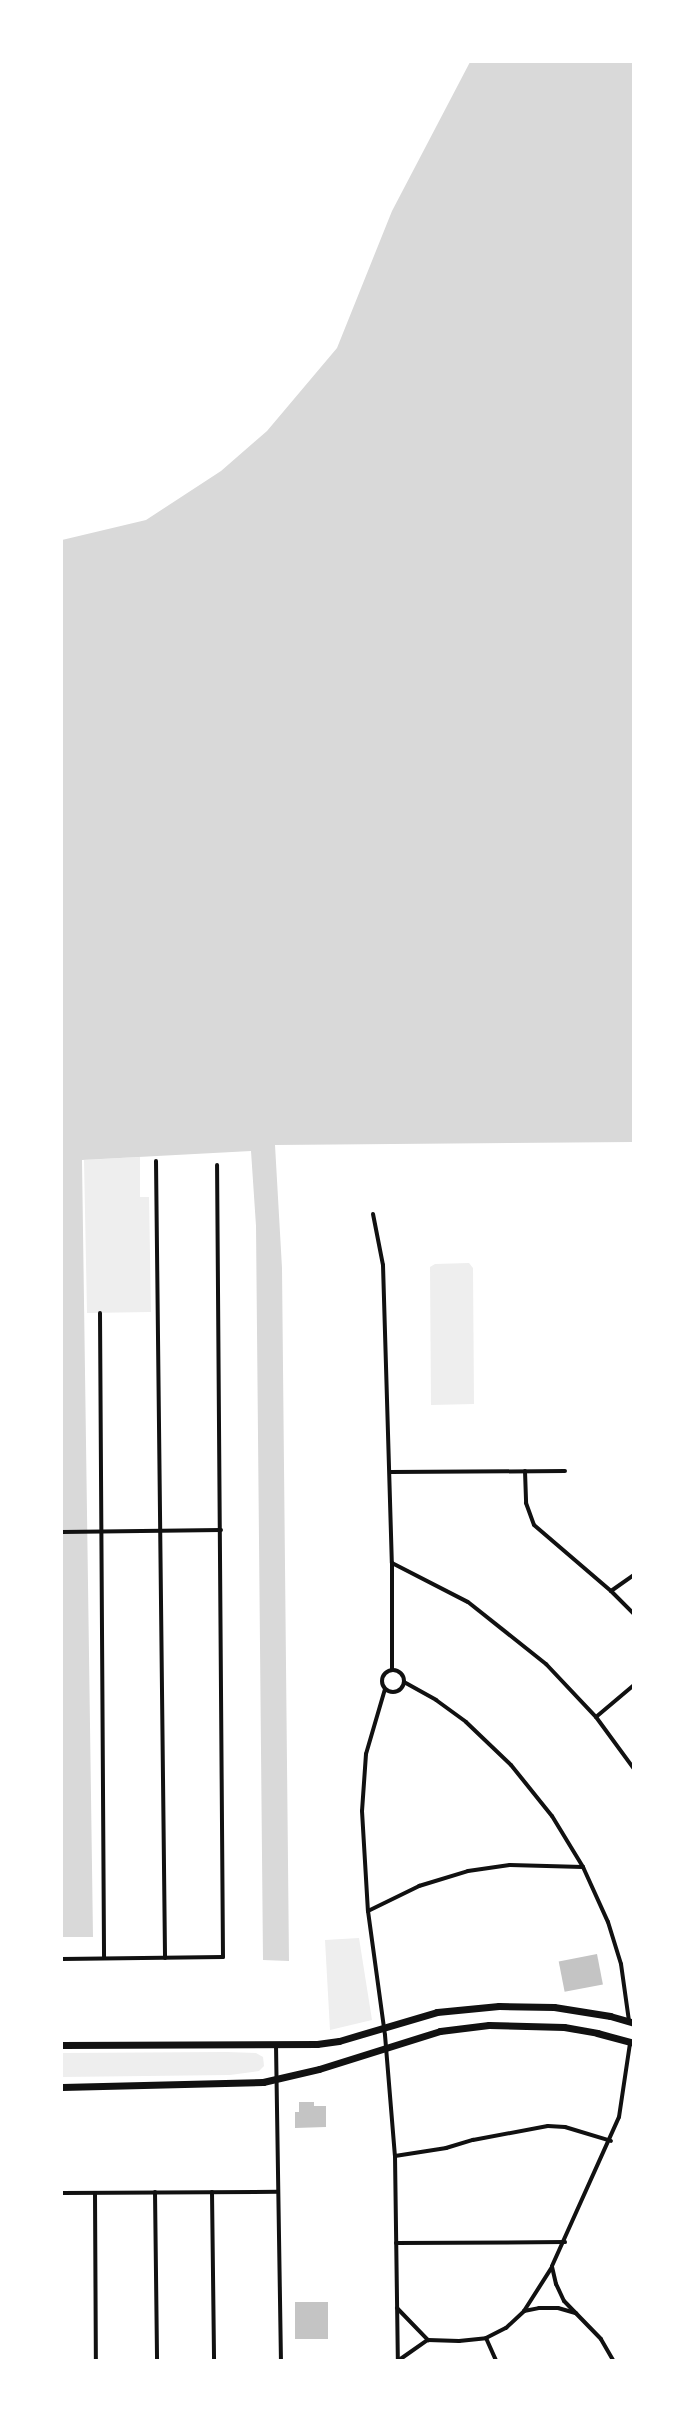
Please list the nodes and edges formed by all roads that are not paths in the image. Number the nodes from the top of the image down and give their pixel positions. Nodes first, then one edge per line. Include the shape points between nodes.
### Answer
1 (156, 1161) dead end
2 (218, 1165) dead end
3 (373, 1214) dead end
4 (100, 1313) dead end
5 (525, 1471) junction
6 (564, 1471) dead end
7 (390, 1472) junction
8 (221, 1530) junction
9 (101, 1531) junction
10 (161, 1531) junction
11 (62, 1532) edge
12 (392, 1563) junction
13 (633, 1575) edge
14 (611, 1591) junction
15 (633, 1614) edge
16 (392, 1669) junction
17 (404, 1682) junction
18 (633, 1685) edge
19 (385, 1689) junction
20 (596, 1717) junction
21 (633, 1769) edge
22 (583, 1867) junction
23 (368, 1911) junction
24 (104, 1958) junction
25 (165, 1958) junction
26 (62, 1959) edge
27 (631, 2022) edge
28 (384, 2027) junction
29 (632, 2043) edge
30 (276, 2044) junction
31 (62, 2045) edge
32 (386, 2047) junction
33 (277, 2080) junction
34 (62, 2087) edge
35 (611, 2141) junction
36 (395, 2157) junction
37 (155, 2192) junction
38 (213, 2192) junction
39 (278, 2192) junction
40 (62, 2193) edge
41 (95, 2193) junction
42 (565, 2242) junction
43 (396, 2243) junction
44 (552, 2266) junction
45 (397, 2308) junction
46 (524, 2311) junction
47 (576, 2313) junction
48 (486, 2338) junction
49 (428, 2340) junction
50 (96, 2361) edge
51 (157, 2361) edge
52 (214, 2361) edge
53 (281, 2361) edge
54 (399, 2361) edge
55 (496, 2361) edge
56 (613, 2361) edge

1 - 10 street
2 - 8 street
3 - 7 street via 383,1265
4 - 9 street
5 - 6 street
5 - 7 street
5 - 14 street via 526,1503 534,1525
7 - 12 street
8 - 10 street
8 - 25 street via 223,1958
9 - 10 street
9 - 11 street
9 - 24 street
10 - 25 street
12 - 16 street
12 - 20 street via 468,1602 546,1664
13 - 14 street
14 - 15 street
16 - 17 street via 401,1673
16 - 19 street via 382,1675
17 - 19 street via 395,1692
17 - 22 street via 455,1713 500,1754 546,1807
18 - 20 street
19 - 23 street via 366,1754 362,1811
20 - 21 street
22 - 23 street via 510,1865 468,1871 419,1886
22 - 27 street via 617,1948
23 - 28 street
24 - 25 street
24 - 26 street
27 - 28 highway via 554,2007 499,2006 437,2012
28 - 30 highway via 329,2043
28 - 32 street
29 - 32 highway via 564,2027 489,2025 440,2031
29 - 35 street via 622,2104
30 - 31 highway
30 - 33 street
32 - 33 highway
32 - 36 street
33 - 34 highway
33 - 39 street
35 - 36 street via 548,2126
35 - 42 street
36 - 43 street
37 - 38 street
37 - 41 street
37 - 51 street
38 - 39 street
38 - 52 street
39 - 53 street
40 - 41 street
41 - 50 street
42 - 43 street
42 - 44 street
43 - 45 street
44 - 46 street
44 - 47 street via 564,2301
45 - 49 street
45 - 54 street
46 - 47 street via 558,2308
46 - 48 street via 506,2328
47 - 56 street via 601,2338
48 - 49 street
48 - 55 street
49 - 54 street

